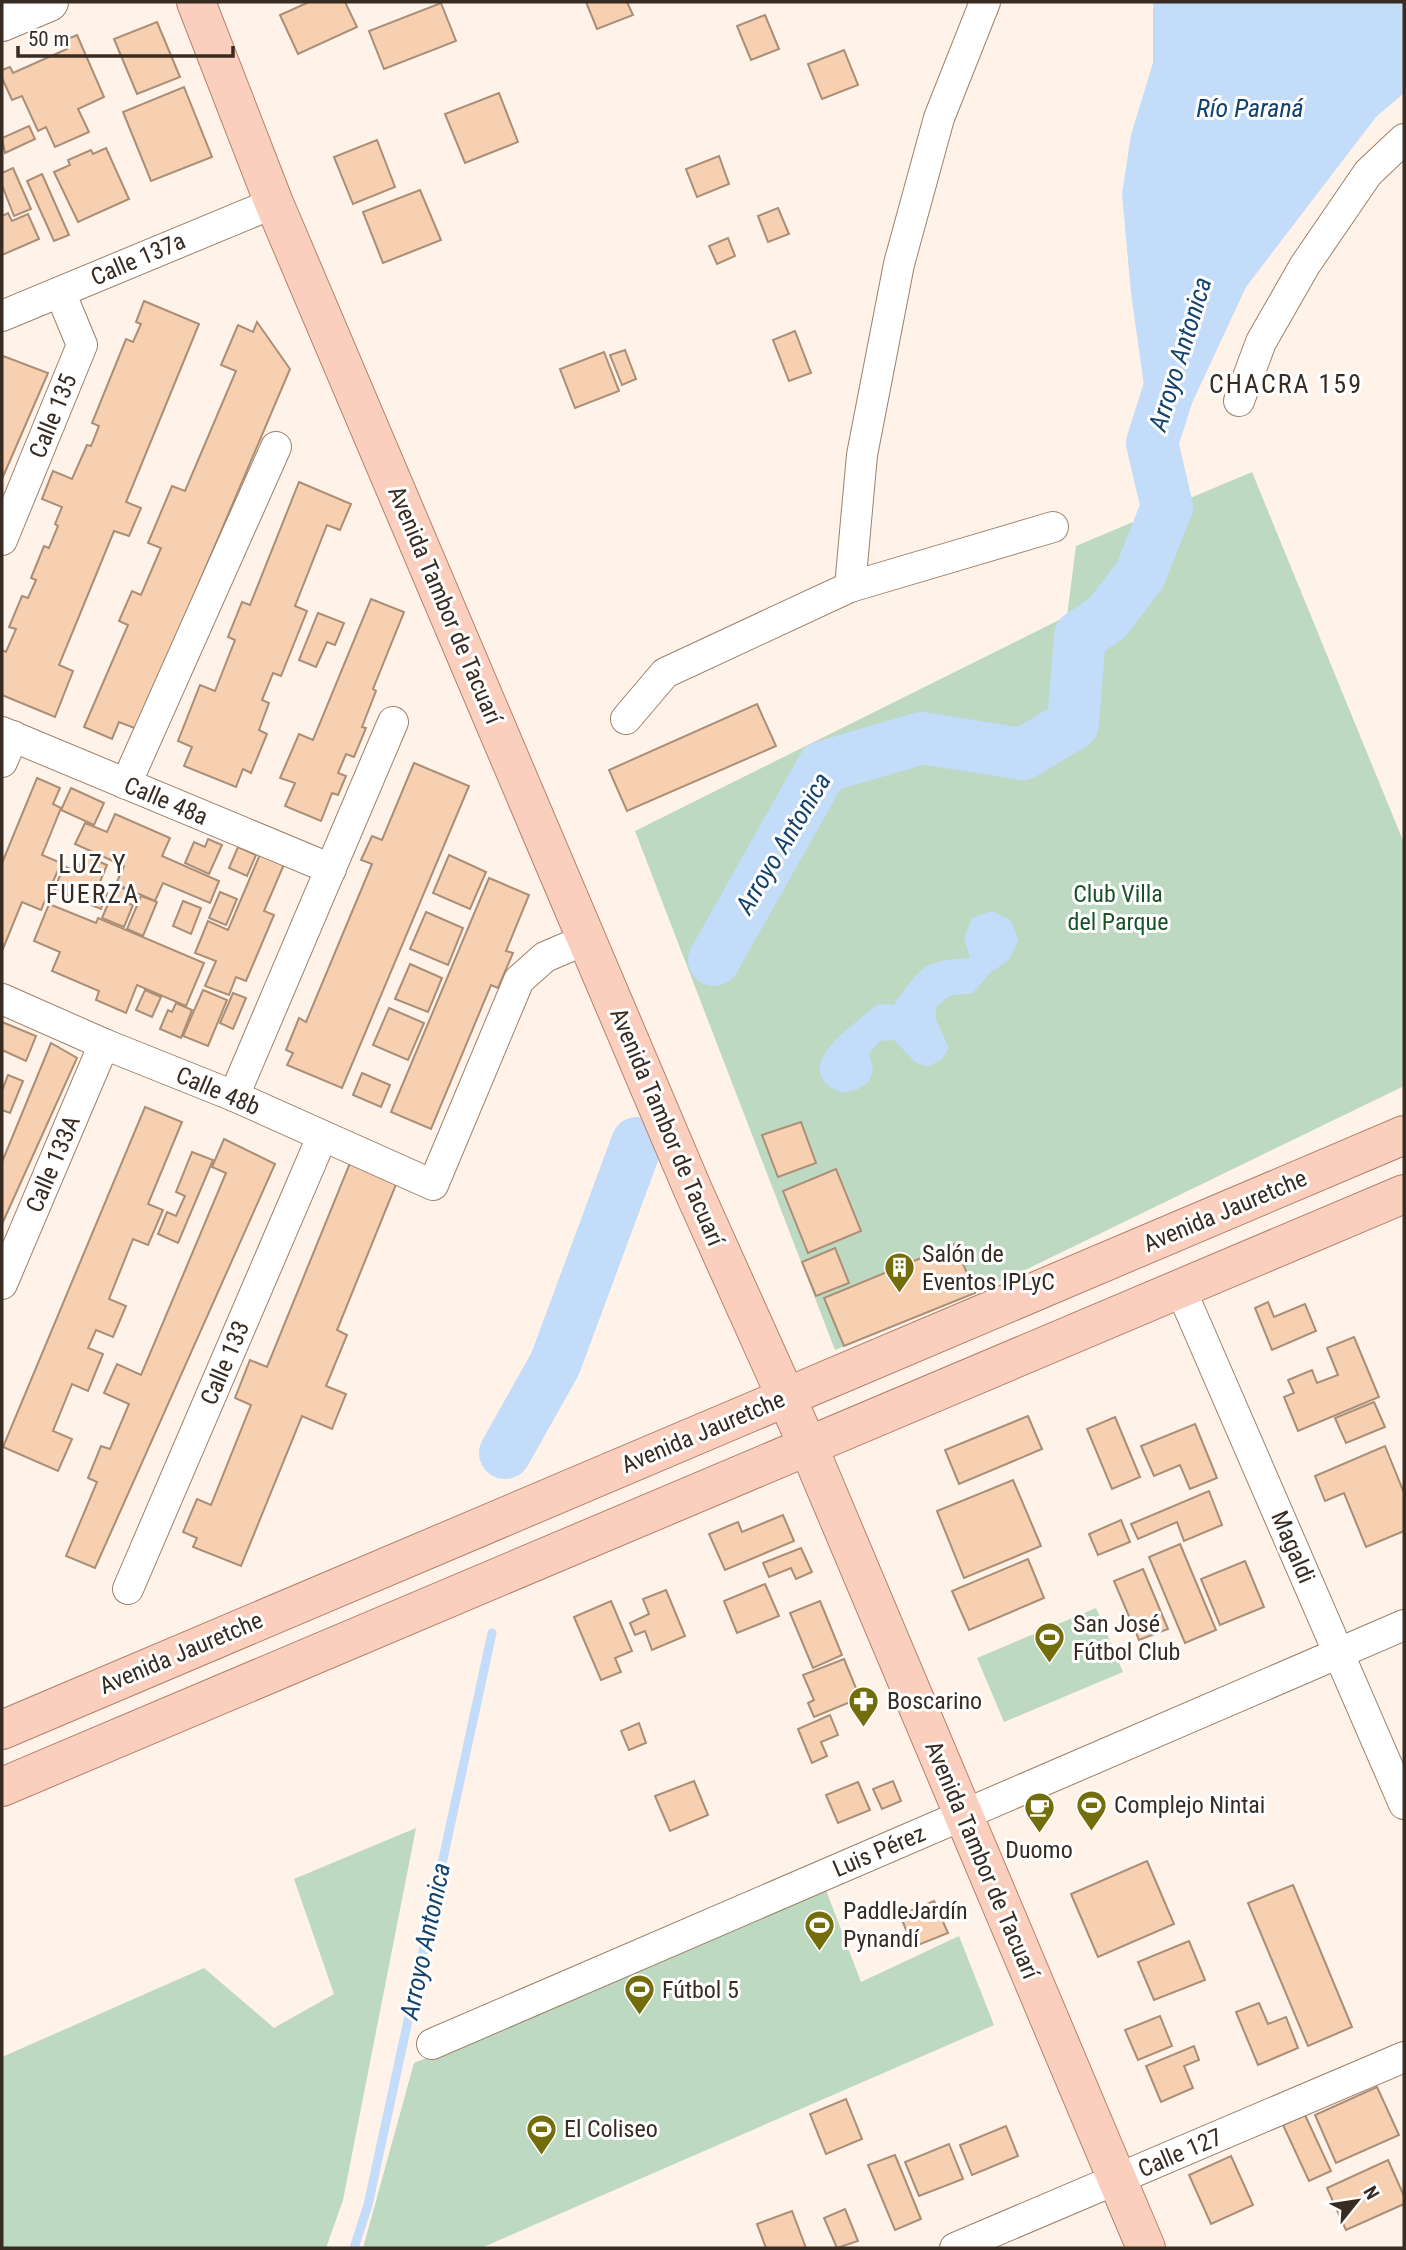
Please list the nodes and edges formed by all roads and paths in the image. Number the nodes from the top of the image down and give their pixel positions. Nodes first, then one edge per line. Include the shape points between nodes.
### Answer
1 (49, 2) edge
2 (196, 2) edge
3 (985, 2) edge
4 (2, 22) edge
5 (1404, 139) edge
6 (274, 203) junction
7 (60, 292) junction
8 (2, 316) edge
9 (1239, 401) dead end
10 (276, 447) dead end
11 (1053, 527) dead end
12 (2, 540) edge
13 (850, 587) junction
14 (626, 719) dead end
15 (393, 722) dead end
16 (5, 743) edge
17 (126, 784) junction
18 (331, 869) junction
19 (587, 939) junction
20 (2, 999) edge
21 (104, 1044) junction
22 (234, 1097) junction
23 (1404, 1135) edge
24 (322, 1137) junction
25 (1404, 1194) edge
26 (2, 1284) edge
27 (1181, 1290) junction
28 (786, 1396) junction
29 (808, 1446) junction
30 (128, 1589) dead end
31 (1404, 1625) edge
32 (1339, 1653) junction
33 (2, 1730) edge
34 (2, 1787) edge
35 (1404, 1804) edge
36 (964, 1815) junction
37 (432, 2044) dead end
38 (1403, 2062) edge
39 (1117, 2179) junction
40 (955, 2248) edge
41 (1146, 2248) edge

1 - 4 main road
2 - 6 main road, Avenida Tambor de Tacuarí
3 - 13 street via 939,118 899,264 862,455
5 - 9 street via 1368,173 1305,265 1261,342
6 - 7 street, Calle 137a
6 - 19 main road, Avenida Tambor de Tacuarí
7 - 8 street, Calle 137a
7 - 12 street, Calle 135 via 82,345
10 - 17 street
11 - 13 street
13 - 14 street via 666,673
15 - 18 street
16 - 17 street, Calle 48a
17 - 18 street, Calle 48a
18 - 22 street
19 - 24 street, Calle 48b via 545,957 519,980 433,1185
19 - 28 main road, Avenida Tambor de Tacuarí
20 - 21 street, Calle 48b
21 - 22 street, Calle 48b
21 - 26 street, Calle 133A
22 - 24 street, Calle 48b
23 - 28 main road, Avenida Jauretche
24 - 30 street, Calle 133
25 - 27 main road
27 - 29 main road
27 - 32 street, Magaldi
28 - 29 main road, Avenida Tambor de Tacuarí
28 - 33 main road, Avenida Jauretche
29 - 34 main road
29 - 36 main road, Avenida Tambor de Tacuarí
31 - 32 street, Luis Pérez
32 - 35 street, Magaldi
32 - 36 street, Luis Pérez
36 - 37 street, Luis Pérez
36 - 39 main road, Avenida Tambor de Tacuarí
38 - 39 street, Calle 127
39 - 40 street, Calle 127
39 - 41 main road, Avenida Tambor de Tacuarí

